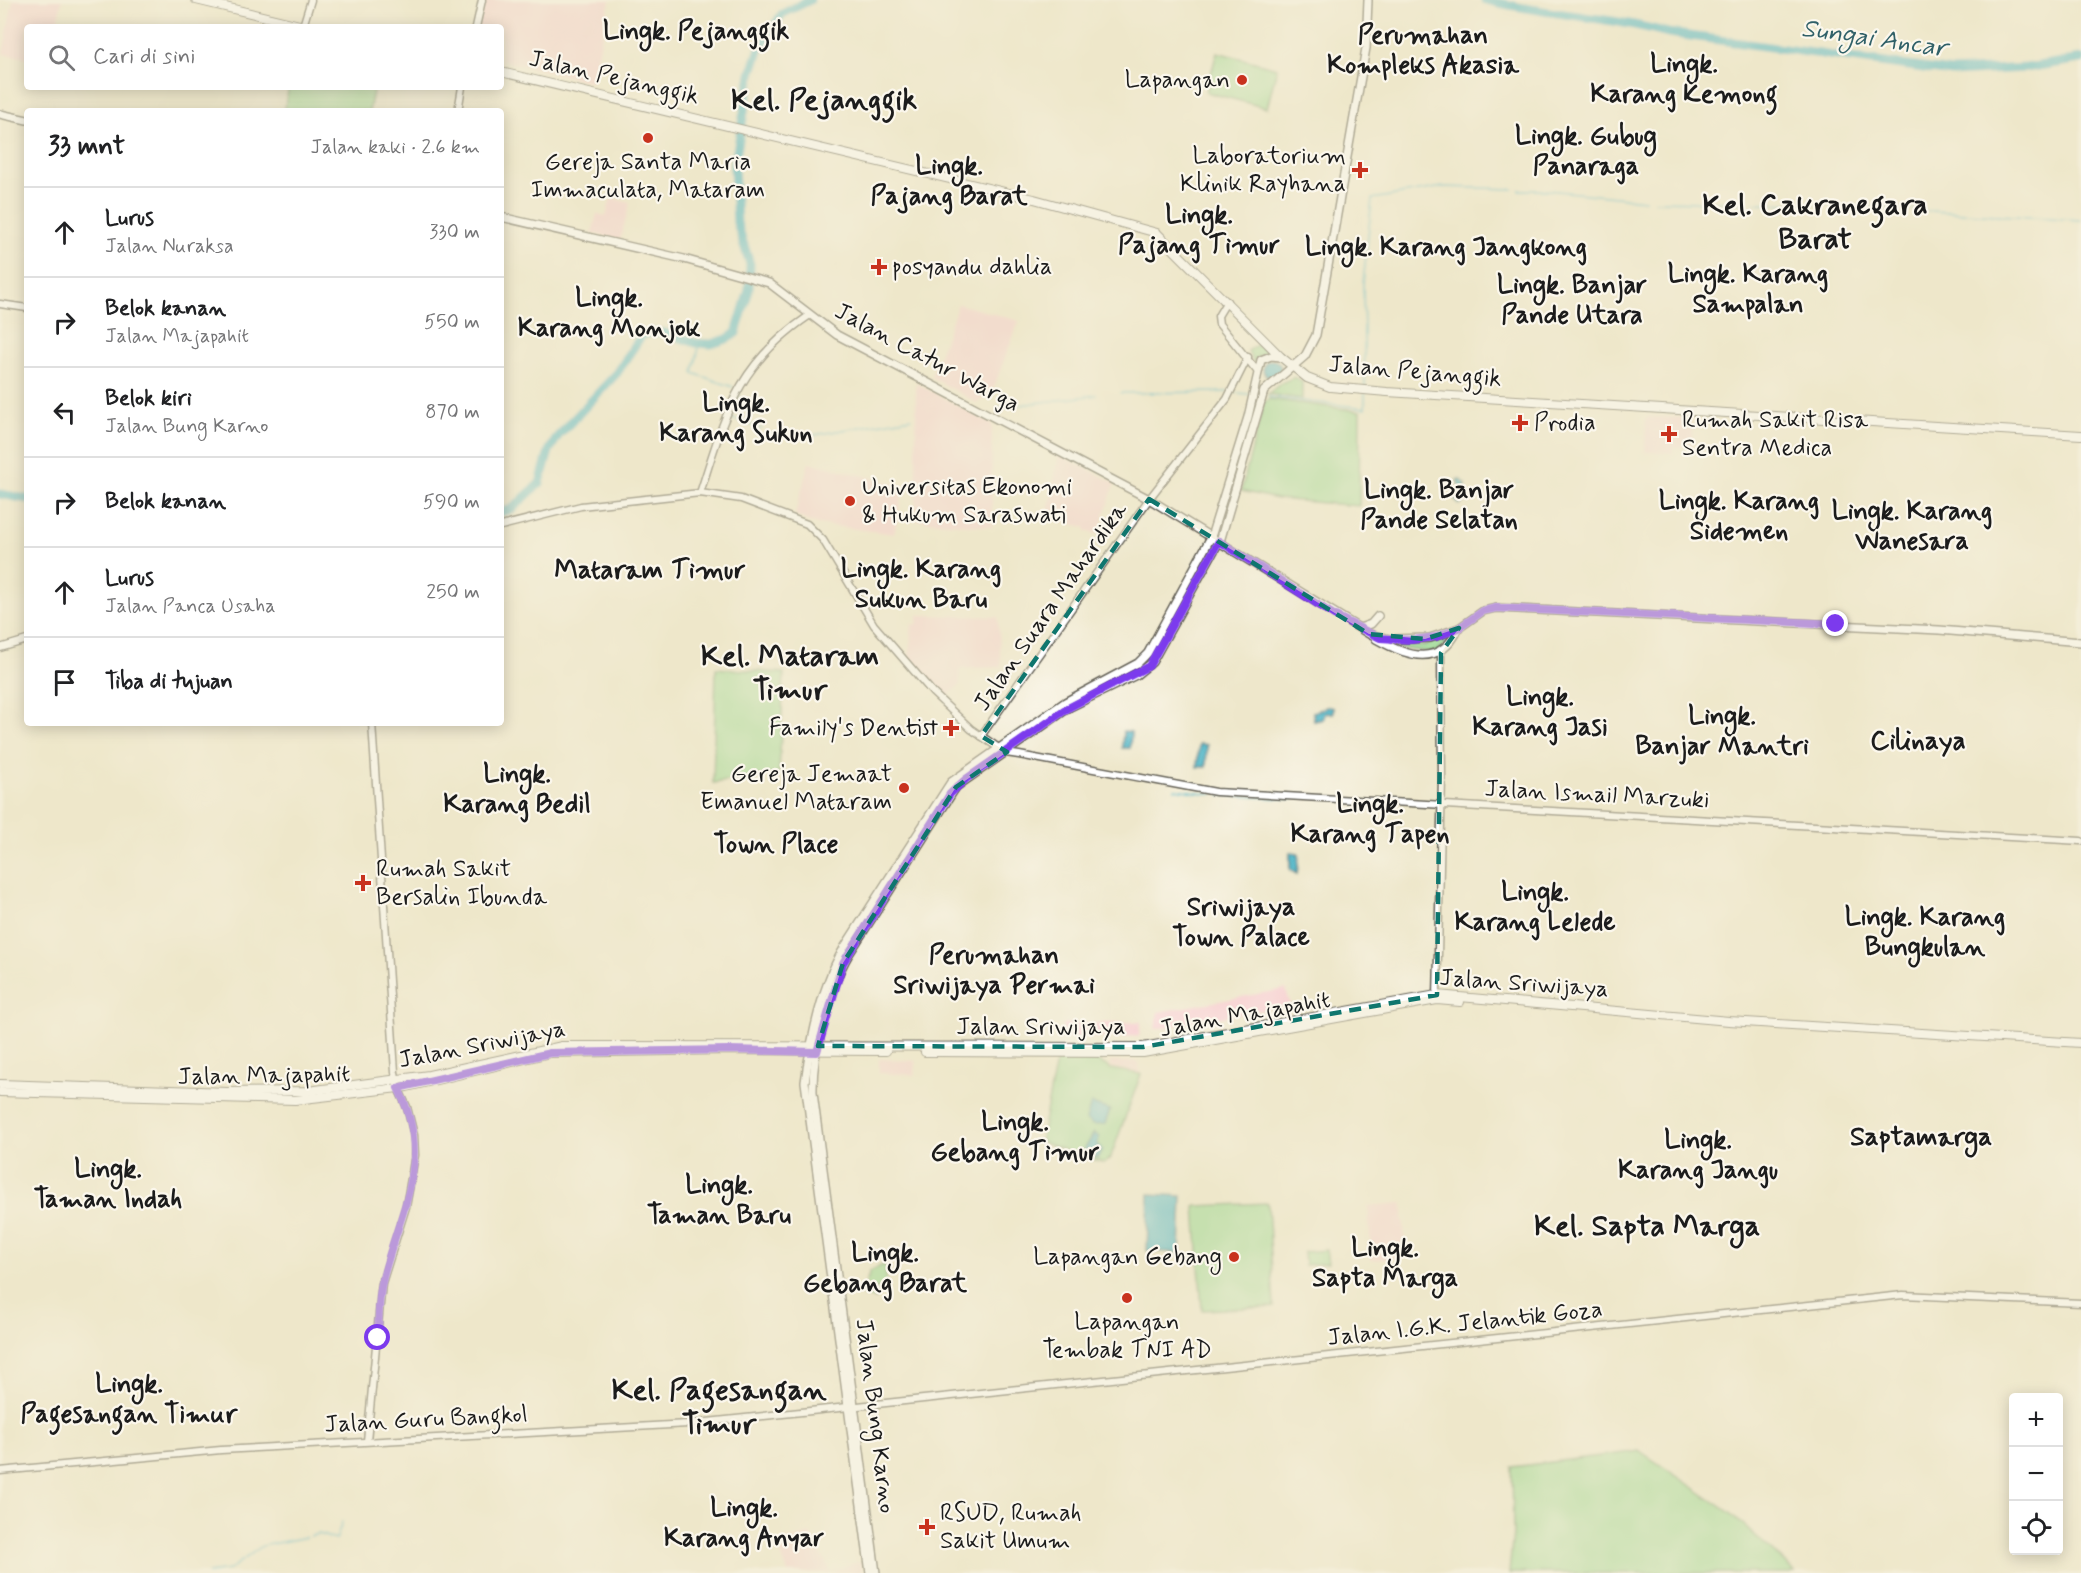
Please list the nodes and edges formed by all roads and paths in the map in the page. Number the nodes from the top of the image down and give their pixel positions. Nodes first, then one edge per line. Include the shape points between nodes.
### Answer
1 (196, 0) edge
2 (311, 0) edge
3 (482, 0) edge
4 (1368, 0) edge
5 (298, 24) edge
6 (306, 24) edge
7 (477, 24) edge
8 (504, 73) edge
9 (462, 90) edge
10 (458, 108) edge
11 (0, 114) edge
12 (24, 119) edge
13 (504, 218) edge
14 (1227, 301) junction
15 (0, 303) edge
16 (24, 307) edge
17 (810, 315) junction
18 (1248, 357) junction
19 (1281, 357) junction
20 (1293, 366) junction
21 (1257, 372) junction
22 (2081, 435) edge
23 (1234, 464) junction
24 (1242, 467) junction
25 (700, 493) junction
26 (1149, 499) junction
27 (504, 525) edge
28 (1211, 537) junction
29 (1219, 541) junction
30 (1378, 616) dead end
31 (1360, 628) junction
32 (1459, 628) junction
33 (1369, 634) junction
34 (24, 641) edge
35 (2081, 642) edge
36 (1153, 645) junction
37 (0, 648) edge
38 (1160, 649) junction
39 (1441, 653) junction
40 (1112, 681) junction
41 (372, 726) edge
42 (981, 736) junction
43 (1003, 750) junction
44 (1441, 805) junction
45 (2081, 841) edge
46 (1437, 998) junction
47 (1492, 1002) joint
48 (2081, 1043) edge
49 (814, 1049) junction
50 (1039, 1050) joint
51 (0, 1084) edge
52 (397, 1085) junction
53 (68, 1090) junction
54 (0, 1092) edge
55 (2081, 1303) edge
56 (850, 1406) junction
57 (367, 1441) junction
58 (0, 1471) edge
59 (870, 1573) edge
60 (876, 1573) edge

1 - 5 main road
2 - 6 street
3 - 7 street
4 - 20 main road via 1366,51 1317,329 1309,351
8 - 14 main road, Jalan Pejanggik via 1037,200 1157,233
9 - 10 street
11 - 12 main road
13 - 17 main road, Jalan Catur Warga via 763,280
14 - 18 street via 1218,316 1219,324
14 - 19 main road, Jalan Pejanggik
15 - 16 street
17 - 25 street via 781,335 742,380 728,409
17 - 26 main road, Jalan Catur Warga via 846,340
18 - 21 street
18 - 26 street, Jalan Suara Mahardika via 1227,399
19 - 20 main road, Jalan Pejanggik
19 - 21 main road via 1264,357
20 - 22 main road, Jalan Pejanggik via 1324,386 1365,390
20 - 24 main road via 1264,391
21 - 23 main road via 1256,390
23 - 24 main road
23 - 28 main road
24 - 29 main road
25 - 27 street via 580,506
25 - 42 street via 741,499 813,529 880,633 933,693
26 - 28 main road, Jalan Catur Warga
26 - 42 street, Jalan Suara Mahardika
28 - 29 main road, Jalan Catur Warga
28 - 36 main road
29 - 31 main road, Jalan Catur Warga
29 - 38 main road
30 - 31 main road
31 - 33 main road, Jalan Catur Warga
32 - 33 main road via 1418,640
32 - 35 main road via 1489,608 1987,633
32 - 39 main road
33 - 39 main road, Jalan Catur Warga via 1408,652
34 - 37 street
36 - 38 main road
36 - 40 main road via 1138,663
38 - 40 main road via 1149,666
39 - 44 street
40 - 43 main road via 1054,714
41 - 52 street
42 - 43 street
43 - 44 street, Jalan Ismail Marzuki via 1193,789
43 - 49 main road via 956,777 840,961
44 - 45 street, Jalan Ismail Marzuki
44 - 46 street
46 - 47 main road, Jalan Majapahit
46 - 50 main road, Jalan Majapahit via 1133,1054
47 - 48 main road, Jalan Sriwijaya
49 - 50 main road, Jalan Sriwijaya
49 - 52 main road, Jalan Sriwijaya via 549,1047
49 - 56 main road via 818,1162
51 - 53 main road, Jalan Sriwijaya
52 - 53 main road, Jalan Sriwijaya via 291,1092
52 - 57 street via 413,1130 415,1155 406,1207 382,1283
53 - 54 main road
55 - 56 street, Jalan I.G.K. Jelantik Goza via 1903,1295
56 - 57 street, Jalan Guru Bangkol via 624,1429
56 - 59 main road
56 - 60 main road, Jalan Bung Karno
57 - 58 street, Jalan Guru Bangkol

